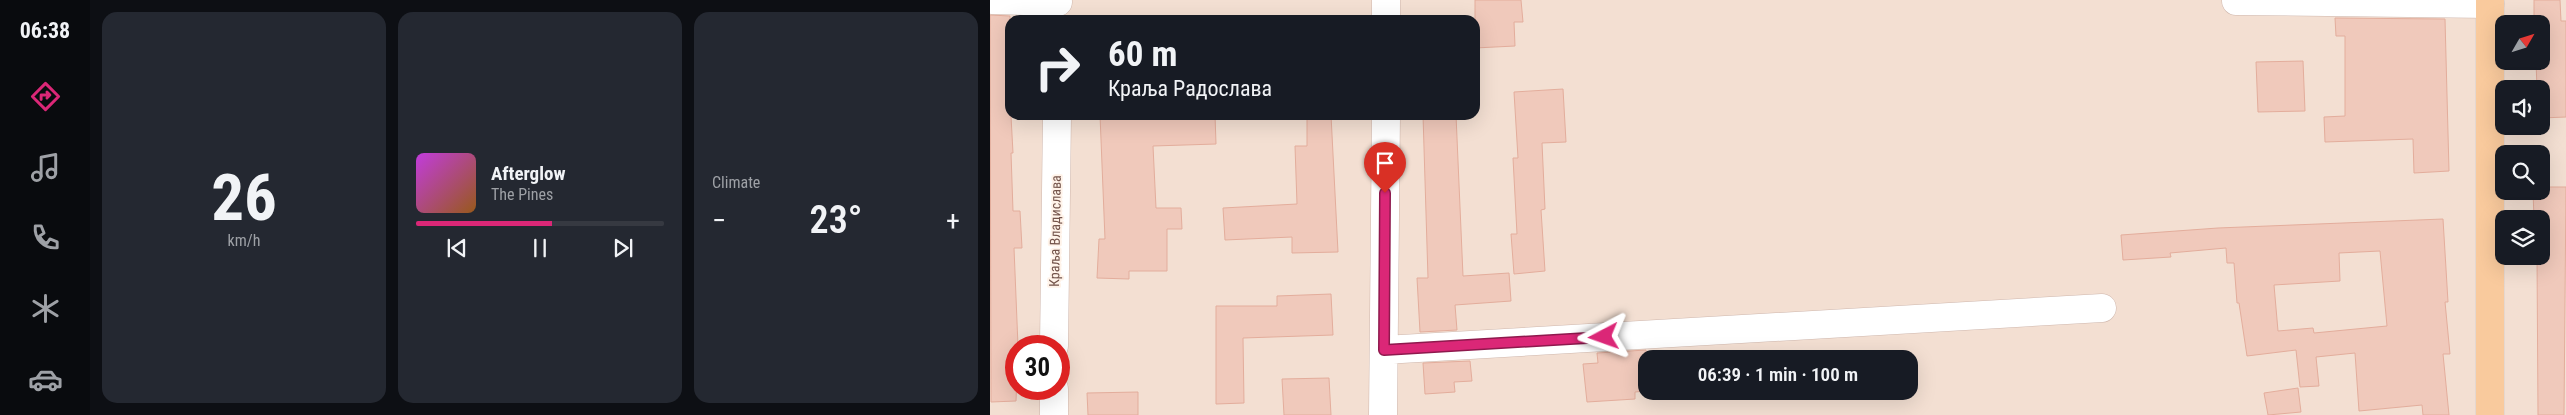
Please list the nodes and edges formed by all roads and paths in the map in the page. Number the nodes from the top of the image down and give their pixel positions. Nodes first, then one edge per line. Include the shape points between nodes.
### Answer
1 (993, 0) edge
2 (1386, 0) edge
3 (2236, 1) edge
4 (2490, 2) edge
5 (1058, 7) edge
6 (1386, 15) edge
7 (1057, 120) edge
8 (1386, 120) edge
9 (2102, 308) dead end
10 (1054, 335) edge
11 (1384, 350) junction
12 (1054, 400) edge
13 (1054, 415) edge
14 (1383, 415) edge
15 (2490, 415) edge

1 - 5 street
2 - 6 street
3 - 4 street
4 - 15 main road
7 - 10 street, Краља Владислава
8 - 11 street
9 - 11 street
11 - 14 street
12 - 13 street

